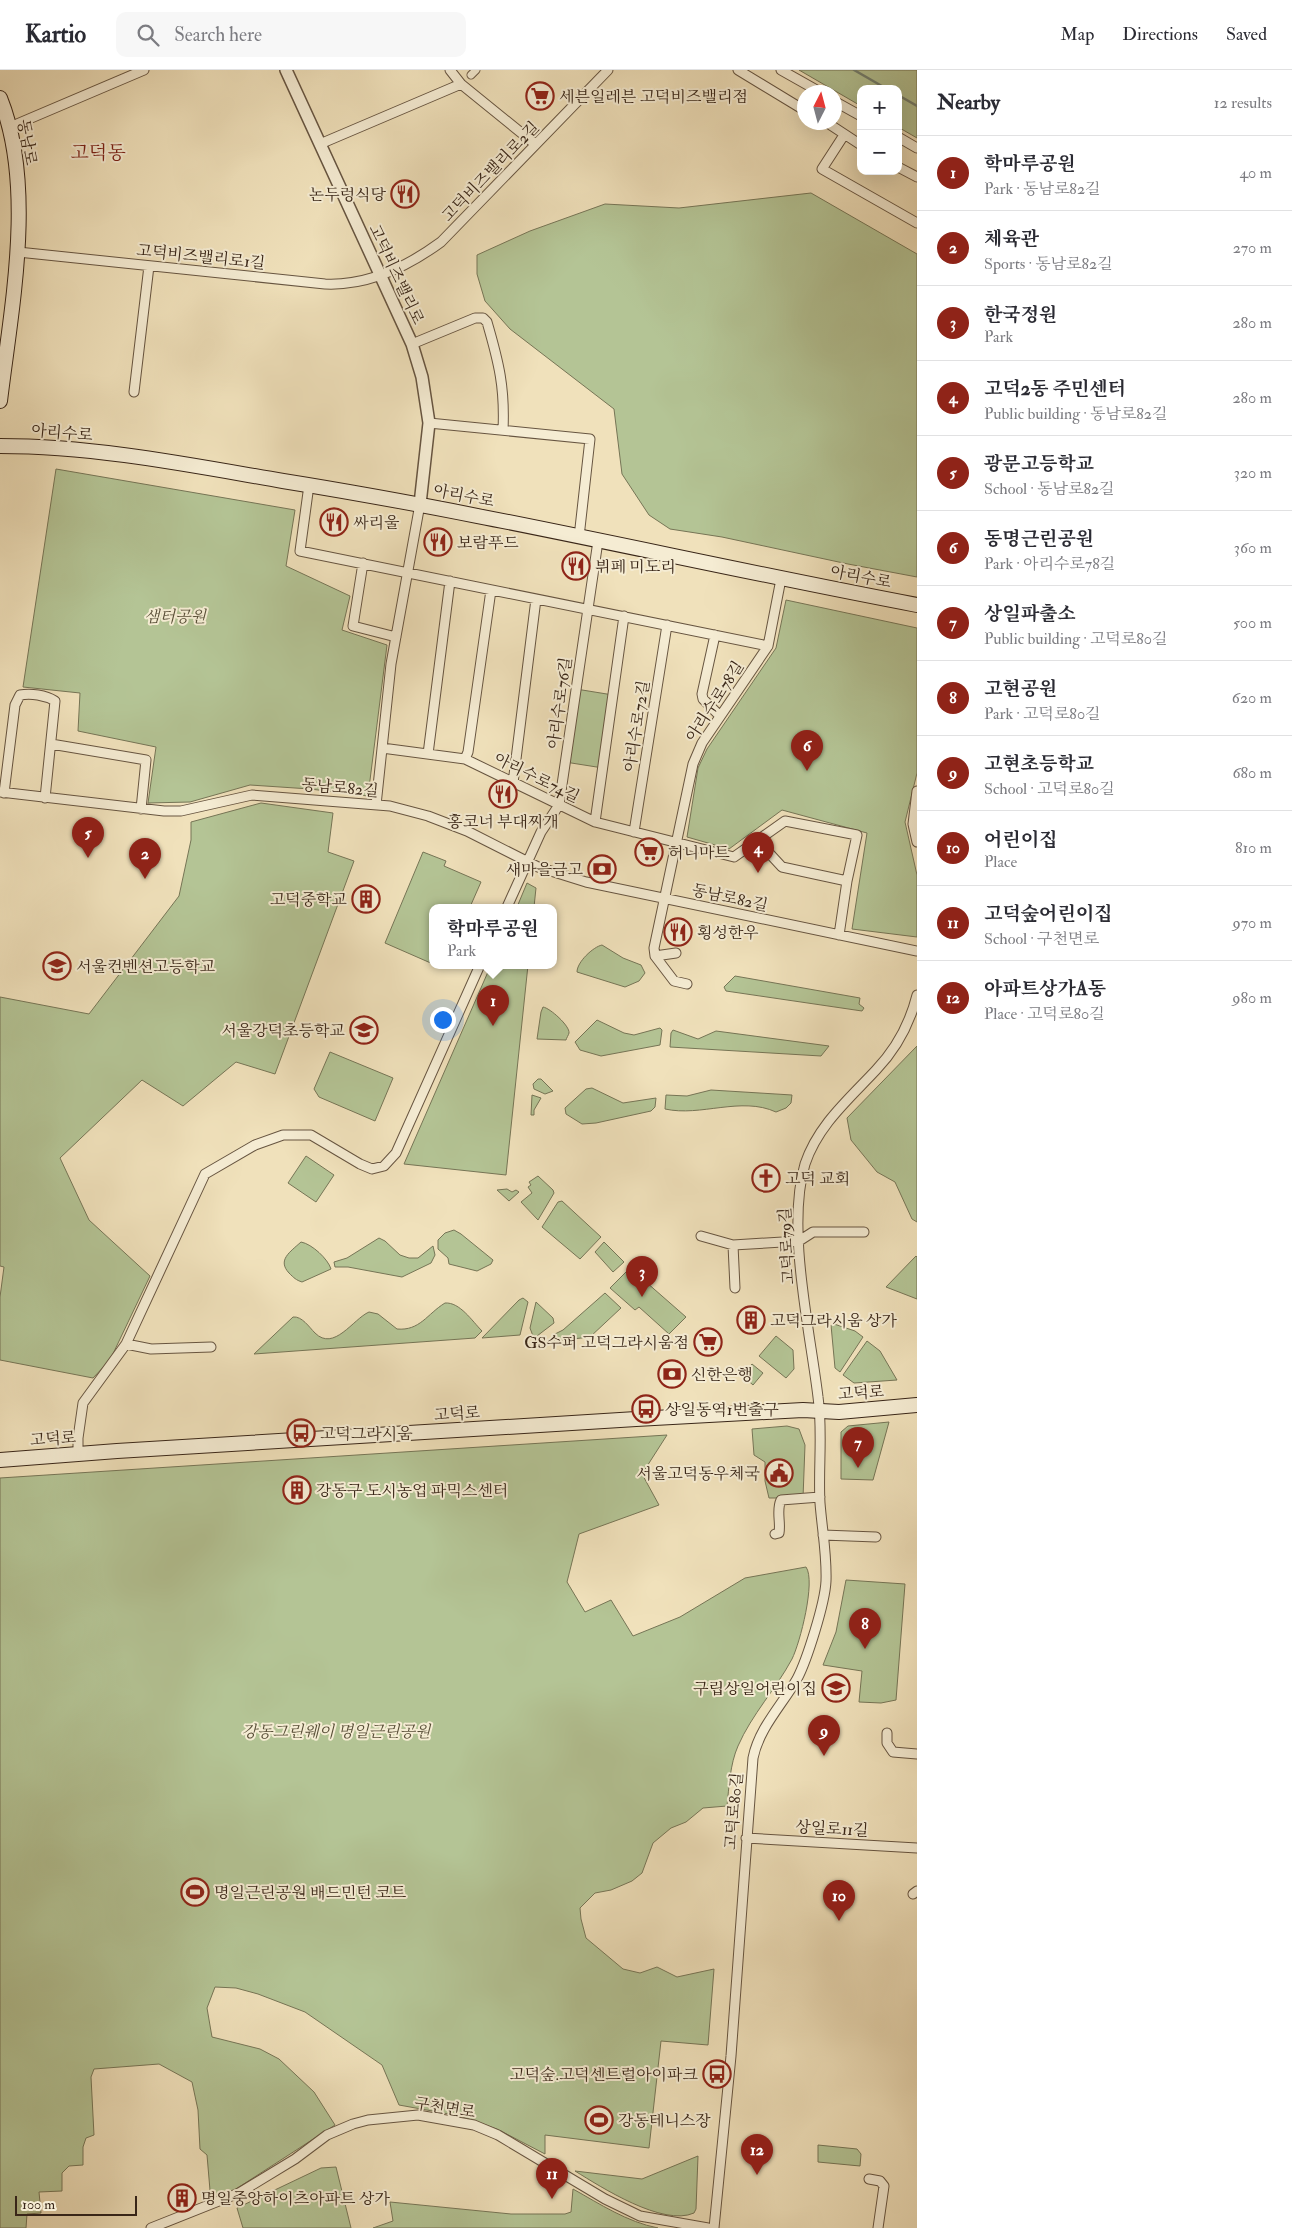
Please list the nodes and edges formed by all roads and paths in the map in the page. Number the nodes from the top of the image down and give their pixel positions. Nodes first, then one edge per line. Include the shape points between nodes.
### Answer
1 (144, 70) edge
2 (286, 70) edge
3 (450, 70) edge
4 (608, 70) edge
5 (738, 70) edge
6 (782, 70) edge
7 (461, 84) junction
8 (808, 85) edge
9 (0, 98) edge
10 (842, 105) edge
11 (797, 106) edge
12 (857, 114) edge
13 (10, 127) junction
14 (837, 130) edge
15 (844, 135) junction
16 (902, 139) edge
17 (857, 143) edge
18 (320, 144) junction
19 (535, 144) junction
20 (917, 148) edge
21 (902, 168) edge
22 (917, 177) edge
23 (917, 223) edge
24 (18, 252) junction
25 (149, 266) junction
26 (380, 276) junction
27 (412, 344) junction
28 (134, 392) dead end
29 (0, 401) edge
30 (429, 423) junction
31 (504, 430) junction
32 (0, 446) edge
33 (309, 485) junction
34 (420, 504) junction
35 (579, 537) junction
36 (598, 541) junction
37 (363, 563) junction
38 (408, 572) junction
39 (781, 579) junction
40 (450, 581) junction
41 (492, 590) junction
42 (536, 599) junction
43 (917, 605) edge
44 (588, 608) junction
45 (624, 616) junction
46 (667, 625) junction
47 (715, 635) junction
48 (396, 637) junction
49 (768, 646) junction
50 (720, 716) junction
51 (51, 744) junction
52 (382, 748) junction
53 (428, 754) junction
54 (465, 759) junction
55 (513, 783) junction
56 (917, 791) edge
57 (2, 792) edge
58 (45, 798) junction
59 (376, 805) junction
60 (560, 805) junction
61 (141, 809) junction
62 (595, 822) junction
63 (634, 832) junction
64 (757, 840) junction
65 (676, 842) junction
66 (917, 842) edge
67 (528, 862) junction
68 (847, 881) junction
69 (666, 898) junction
70 (508, 904) edge
71 (839, 935) junction
72 (917, 951) edge
73 (676, 954) dead end
74 (655, 956) junction
75 (478, 969) edge
76 (687, 984) dead end
77 (917, 995) edge
78 (864, 1232) dead end
79 (701, 1236) dead end
80 (799, 1242) junction
81 (733, 1245) junction
82 (735, 1288) dead end
83 (126, 1344) junction
84 (211, 1347) dead end
85 (917, 1405) edge
86 (820, 1412) junction
87 (78, 1454) junction
88 (0, 1460) edge
89 (820, 1497) junction
90 (775, 1534) dead end
91 (823, 1535) junction
92 (876, 1537) dead end
93 (887, 1733) dead end
94 (917, 1754) edge
95 (746, 1838) junction
96 (917, 1848) edge
97 (869, 2178) dead end
98 (151, 2228) edge
99 (708, 2228) edge
100 (714, 2228) edge
101 (878, 2228) edge

1 - 13 street
2 - 18 street, 고덕비즈밸리로
3 - 7 street
4 - 19 street, 고덕비즈밸리로2길
5 - 11 street
6 - 8 street
7 - 18 street
7 - 19 street
9 - 13 main road, 동남로
10 - 12 street
13 - 24 main road, 동남로 via 16,171
14 - 15 street
15 - 17 street
15 - 23 street via 822,169
16 - 20 street
18 - 26 street, 고덕비즈밸리로
19 - 26 street, 고덕비즈밸리로2길 via 441,242 421,257
21 - 22 street
24 - 25 street, 고덕비즈밸리로1길
24 - 29 main road, 동남로
25 - 26 street, 고덕비즈밸리로1길 via 342,285
25 - 28 street
26 - 27 street, 고덕비즈밸리로
27 - 30 street, 고덕비즈밸리로 via 422,376
27 - 31 street via 458,324 484,318 499,364
30 - 31 street
30 - 34 street, 고덕비즈밸리로
31 - 35 street via 590,439
32 - 33 main road, 아리수로 via 33,446 140,457
33 - 34 main road, 아리수로
33 - 37 street via 300,551
34 - 35 main road, 아리수로
34 - 38 street
35 - 36 main road, 아리수로
36 - 39 main road, 아리수로
36 - 44 street, 아리수로76길
37 - 38 street
37 - 48 street via 353,626
38 - 40 street
38 - 48 street
39 - 43 main road, 아리수로
39 - 49 street, 아리수로78길
40 - 41 street
40 - 53 street
41 - 42 street
41 - 54 street
42 - 44 street
42 - 55 street
44 - 45 street
44 - 60 street, 아리수로76길
45 - 46 street
45 - 62 street, 아리수로72길
46 - 47 street
46 - 63 street, 아리수로72길
47 - 49 street
47 - 50 street via 702,694
48 - 52 street
49 - 50 street, 아리수로78길
50 - 65 street, 아리수로78길 via 702,743 694,764
51 - 57 street, 동남로82길 via 56,701 20,695 14,705
51 - 58 street, 동남로82길
51 - 61 street via 146,760
52 - 53 street, 아리수로74길
52 - 59 street
53 - 54 street, 아리수로74길
54 - 55 street, 아리수로74길
55 - 60 street, 아리수로74길
56 - 66 street via 913,824
57 - 58 street, 동남로82길
58 - 61 street, 동남로82길
59 - 61 street, 동남로82길 via 252,795 181,811
59 - 67 street, 동남로82길 via 428,816
60 - 62 street, 아리수로74길
60 - 67 street, 아리수로76길 via 541,832
62 - 63 street, 아리수로74길
63 - 65 street, 아리수로74길
64 - 65 street via 734,857
64 - 68 street via 782,868
64 - 68 street via 784,821 856,835
65 - 69 street, 아리수로78길
67 - 69 street, 동남로82길 via 586,882
67 - 70 street
68 - 71 street
69 - 71 street, 동남로82길
69 - 74 street, 아리수로78길
71 - 72 street, 동남로82길
73 - 74 street
74 - 76 street via 674,981
75 - 83 street via 396,1153 384,1166 366,1167 311,1135 283,1135 255,1145 205,1174
77 - 80 street, 고덕로79길 via 896,1045 824,1126 813,1148 798,1201
78 - 80 street via 813,1232
79 - 81 street
80 - 81 street
80 - 86 street, 고덕로79길
81 - 82 street
83 - 84 street via 151,1348
83 - 87 street via 83,1402
85 - 86 main road, 고덕로
86 - 87 main road, 고덕로 via 802,1410 636,1419
86 - 89 street, 고덕로80길
87 - 88 main road, 고덕로
89 - 90 street via 781,1500 780,1528
89 - 91 street, 고덕로80길
91 - 92 street
91 - 95 street, 고덕로80길 via 826,1582 823,1600 804,1664 754,1750
93 - 94 street via 887,1743 893,1752
95 - 96 street, 상일로11길
95 - 100 street, 고덕로80길 via 731,2056
97 - 101 street via 880,2181 884,2186
98 - 99 street, 구천면로 via 239,2193 327,2135 368,2120 418,2115 474,2125 490,2132 640,2216

